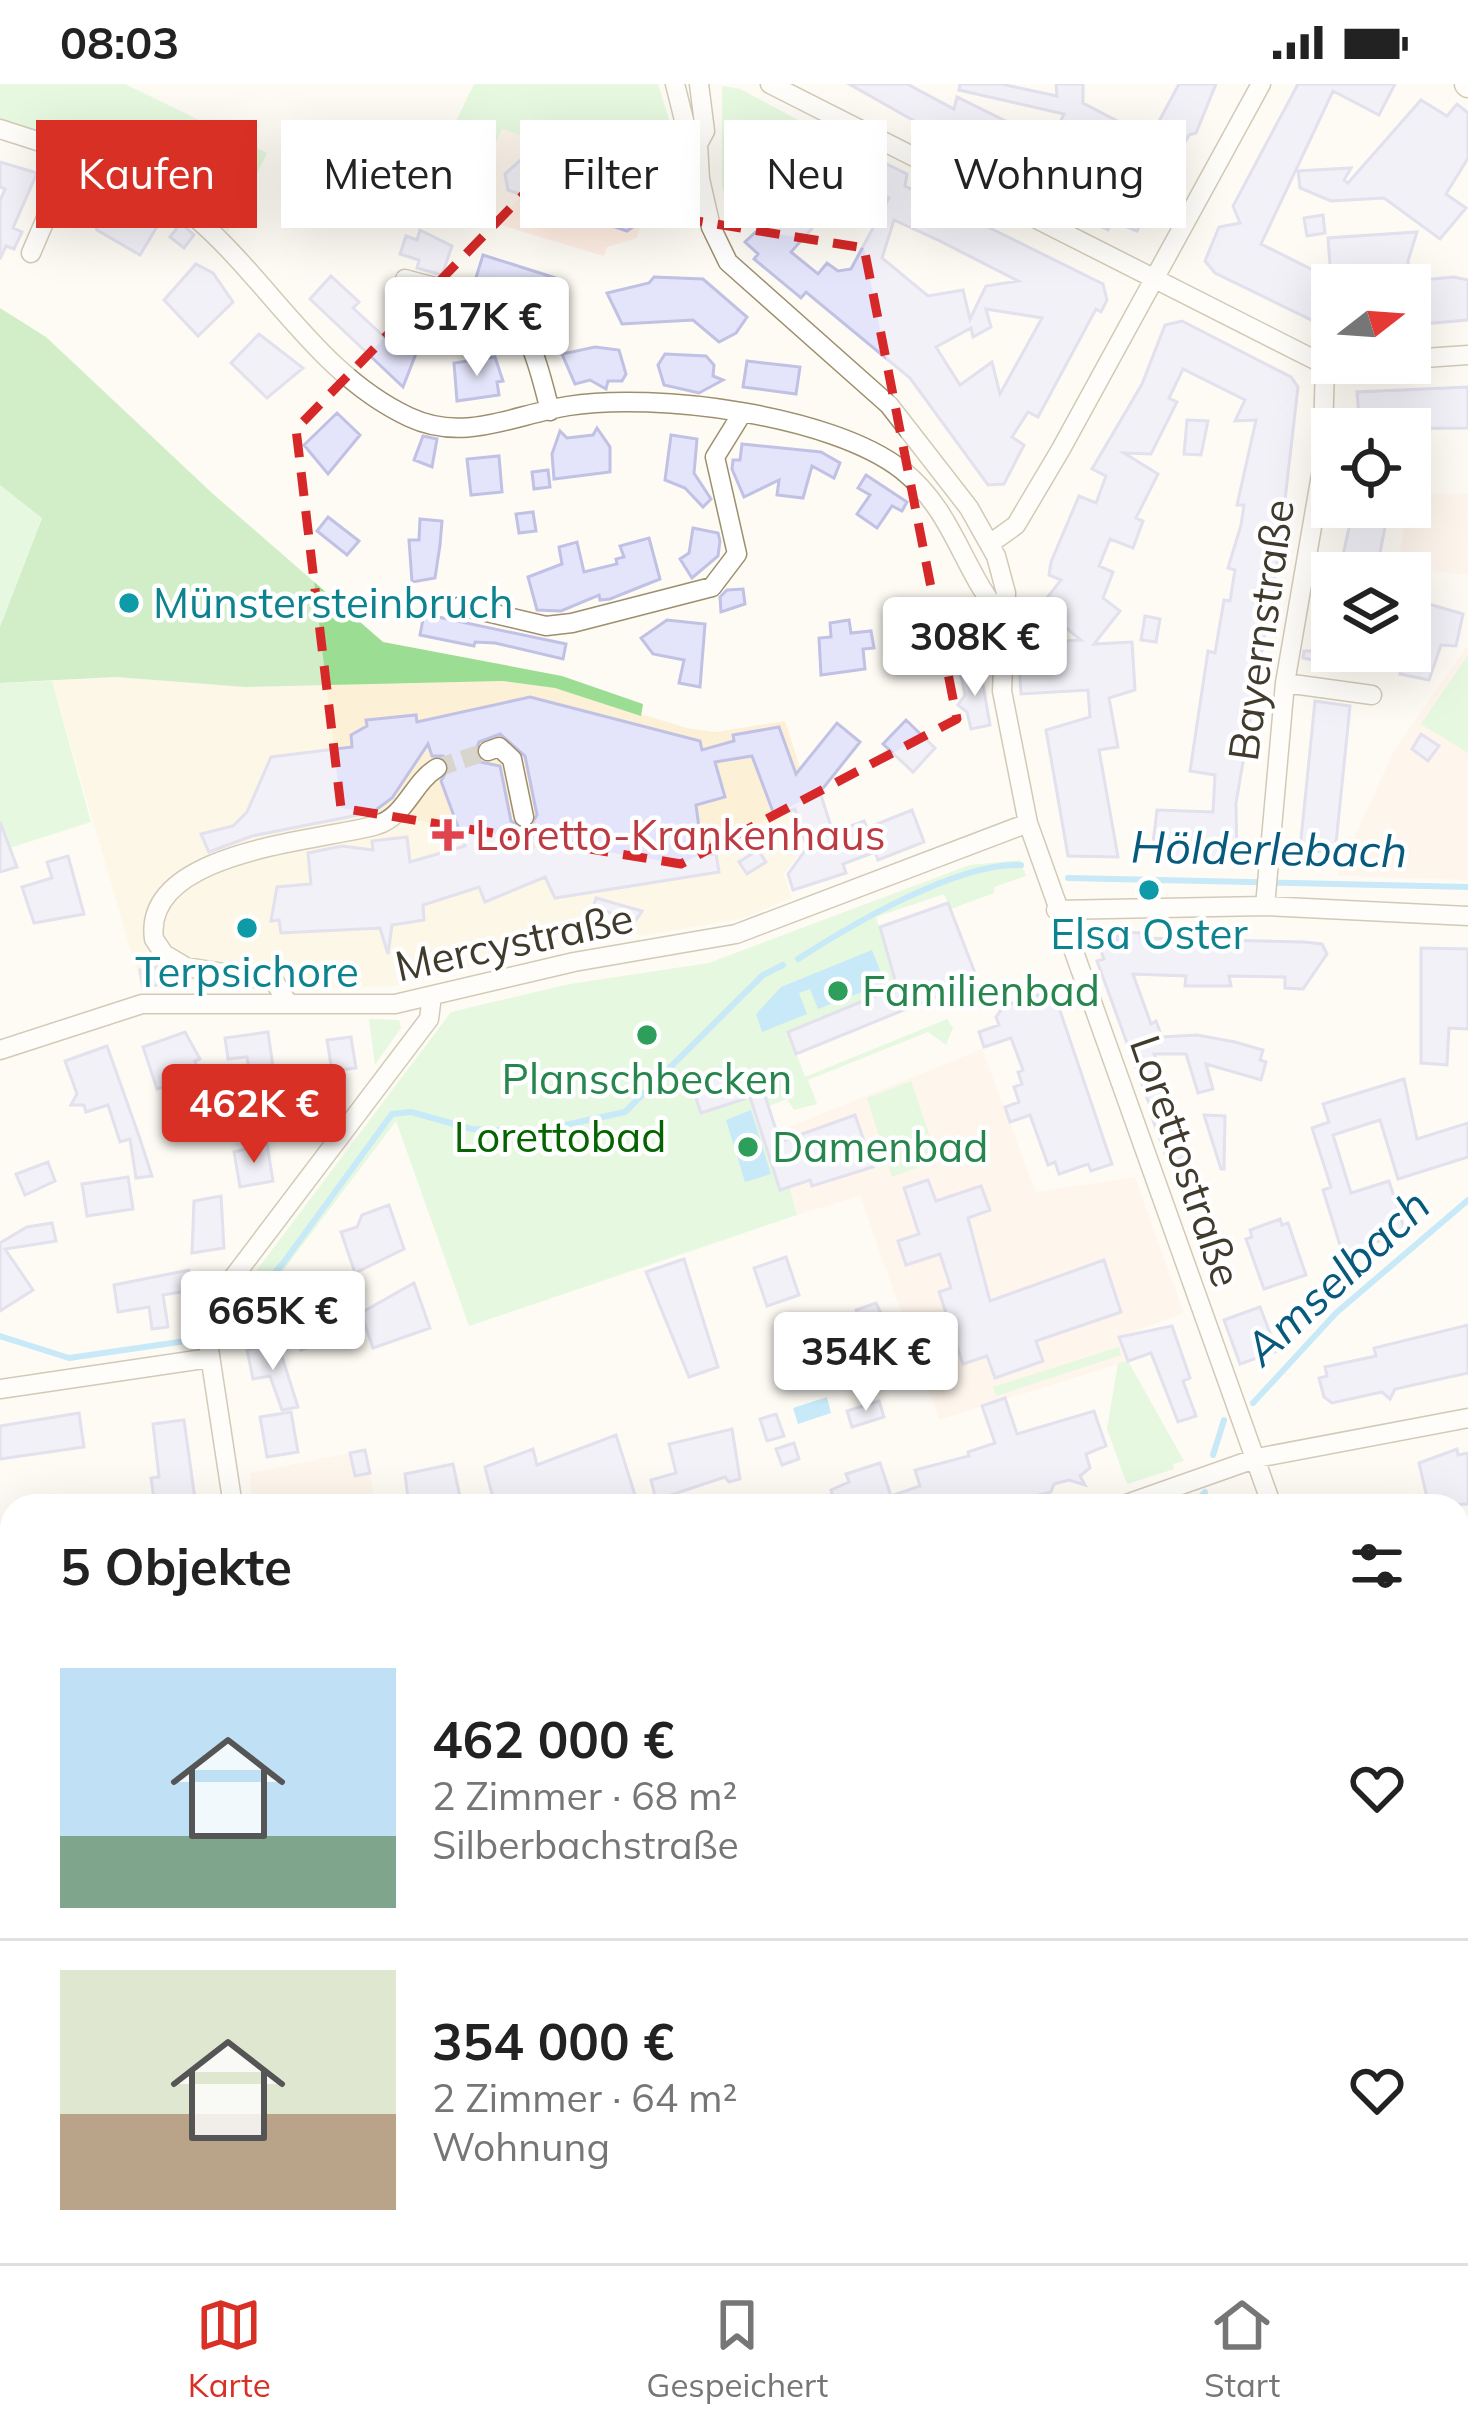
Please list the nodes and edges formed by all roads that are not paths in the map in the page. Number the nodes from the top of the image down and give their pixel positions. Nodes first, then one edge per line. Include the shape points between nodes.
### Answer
1 (675, 84) edge
2 (699, 84) edge
3 (1261, 84) edge
4 (770, 85) edge
5 (683, 120) edge
6 (0, 129) edge
7 (700, 140) edge
8 (36, 141) edge
9 (700, 166) edge
10 (42, 228) edge
11 (204, 228) edge
12 (31, 253) dead end
13 (1152, 278) junction
14 (405, 279) dead end
15 (1468, 355) edge
16 (1311, 358) edge
17 (1431, 358) edge
18 (1324, 384) edge
19 (550, 411) junction
20 (741, 415) junction
21 (991, 543) junction
22 (461, 606) dead end
23 (1004, 618) junction
24 (1285, 682) junction
25 (1372, 694) dead end
26 (488, 751) dead end
27 (437, 768) tunnel mouth
28 (524, 817) tunnel mouth
29 (1028, 823) junction
30 (1266, 891) junction
31 (1056, 910) junction
32 (1468, 916) edge
33 (432, 996) junction
34 (288, 1004) junction
35 (0, 1050) edge
36 (208, 1351) junction
37 (0, 1389) edge
38 (1468, 1418) edge
39 (1257, 1458) junction
40 (231, 1494) edge
41 (1155, 1494) edge
42 (1268, 1494) edge

1 - 5 street, Lorettostraße
2 - 7 street, Lorettostraße via 706,130
3 - 13 street
4 - 13 street
6 - 8 street
9 - 21 street, Lorettostraße via 703,198 728,262 890,405
10 - 12 street
11 - 19 street via 317,348 404,415 453,430
13 - 16 street
13 - 21 street via 1016,525
14 - 19 street via 516,317 533,340
15 - 17 street
18 - 24 street, Bayernstraße via 1322,470
19 - 20 street via 605,403
20 - 22 street via 715,457 737,554 712,586 546,626
20 - 23 street via 824,429 899,467 926,491
21 - 23 street, Lorettostraße via 1006,593
23 - 29 street, Lorettostraße via 1002,691
24 - 25 street
24 - 30 street, Bayernstraße
26 - 28 street via 507,750
27 - 34 street via 379,824 307,831 186,877 171,891 152,927 174,962 274,981
29 - 31 street, Lorettostraße
29 - 33 street, Mercystraße via 736,934
30 - 31 street
30 - 32 street
31 - 39 street, Lorettostraße
33 - 34 street, Mercystraße via 369,1006
33 - 36 street via 429,1019 208,1308
34 - 35 street, Mercystraße via 142,1004
36 - 37 street
36 - 40 street
38 - 39 street
39 - 41 street
39 - 42 street, Lorettostraße

